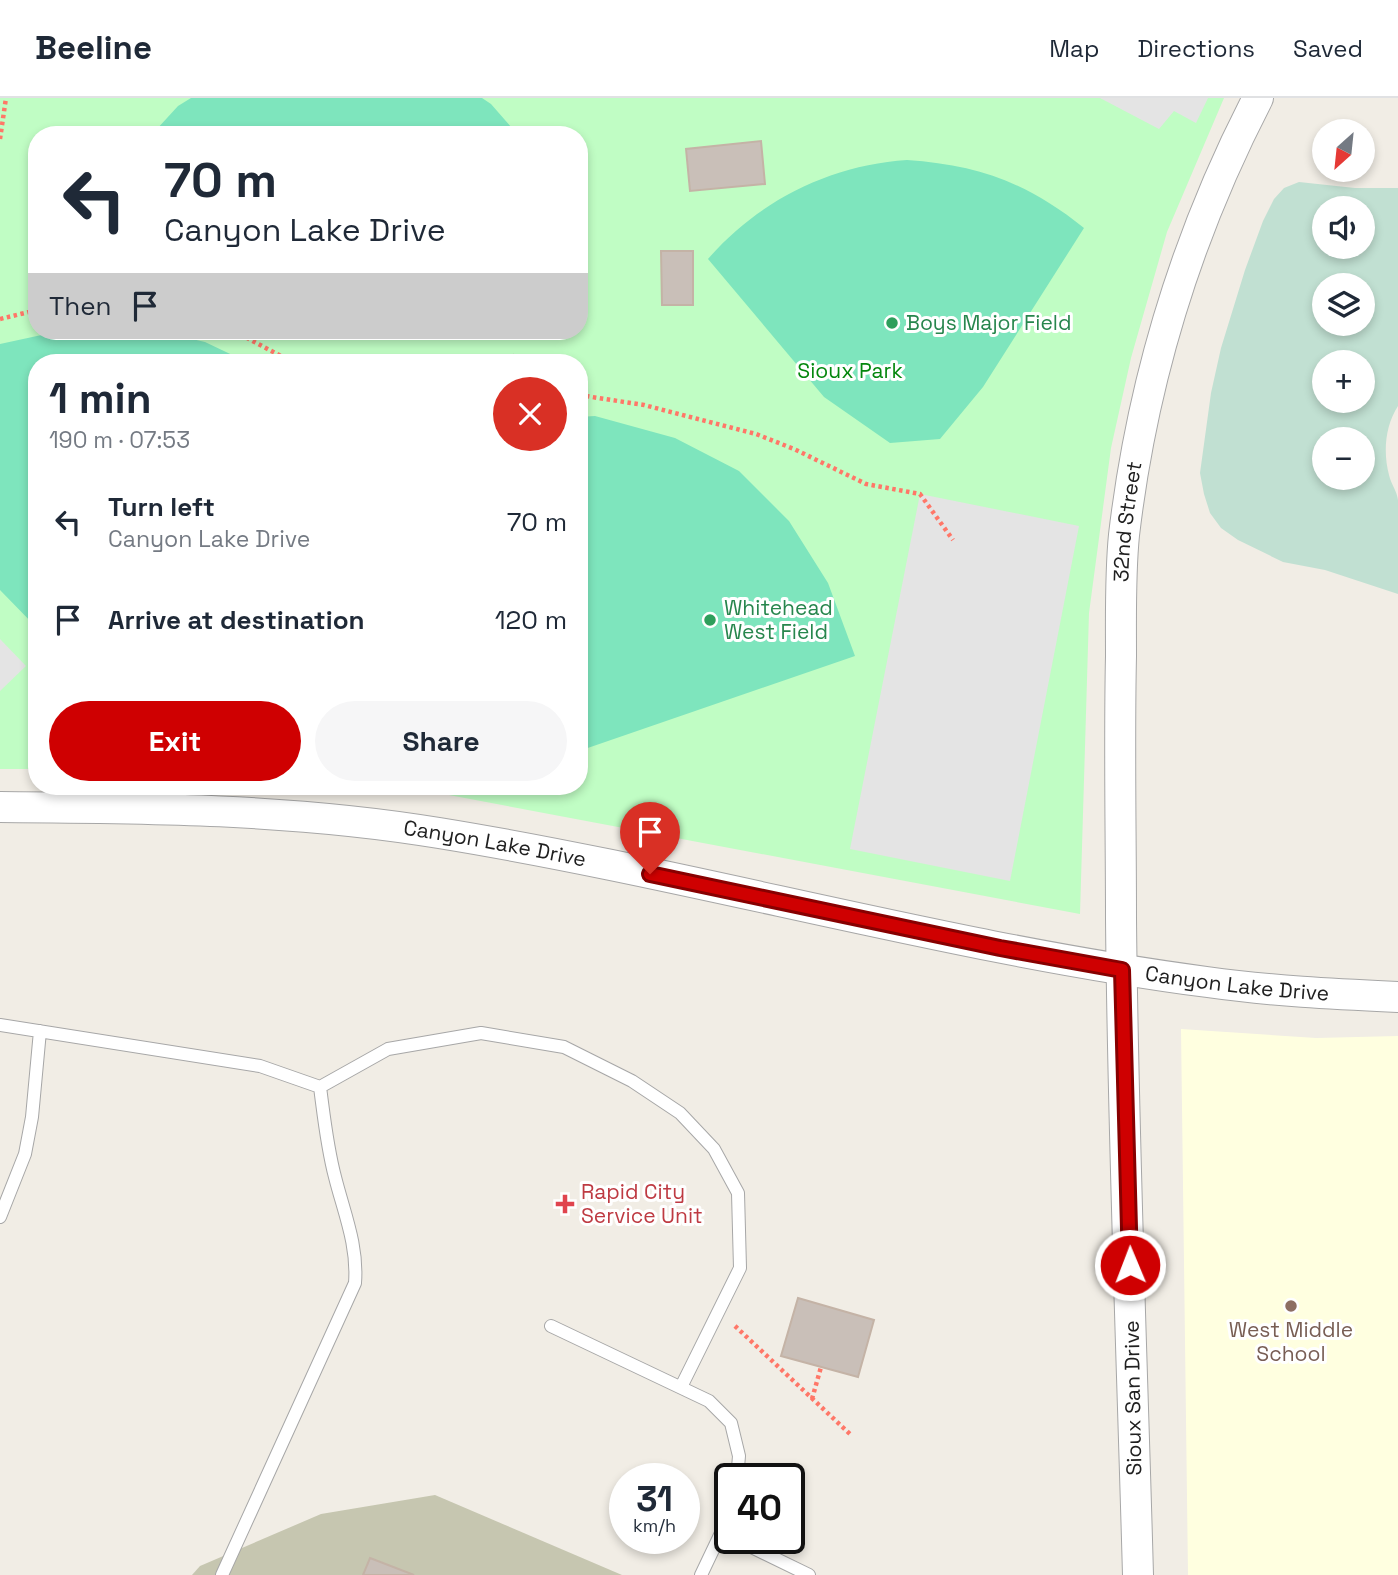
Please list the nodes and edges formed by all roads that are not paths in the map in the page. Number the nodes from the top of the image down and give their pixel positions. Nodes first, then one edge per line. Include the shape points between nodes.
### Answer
1 (1258, 98) edge
2 (0, 807) edge
3 (1122, 970) junction
4 (1398, 997) edge
5 (0, 1025) edge
6 (40, 1031) junction
7 (320, 1087) junction
8 (0, 1217) edge
9 (551, 1326) dead end
10 (681, 1387) junction
11 (738, 1463) edge
12 (716, 1554) edge
13 (765, 1554) edge
14 (222, 1575) edge
15 (701, 1575) edge
16 (809, 1575) edge
17 (1138, 1575) edge

1 - 3 street, 32nd Street via 1211,199 1176,292 1136,458 1121,575
2 - 3 street, Canyon Lake Drive via 288,813 425,831
3 - 4 street, Canyon Lake Drive via 1207,983
3 - 17 street, Sioux San Drive
5 - 6 lane
6 - 7 lane via 260,1066
6 - 8 lane via 26,1154
7 - 10 lane via 388,1049 481,1033 564,1047 632,1081 680,1113 714,1149 738,1193 740,1268
7 - 14 lane via 330,1155 352,1236 355,1283
9 - 10 lane
10 - 11 lane via 709,1401 731,1423
12 - 15 lane
13 - 16 lane

